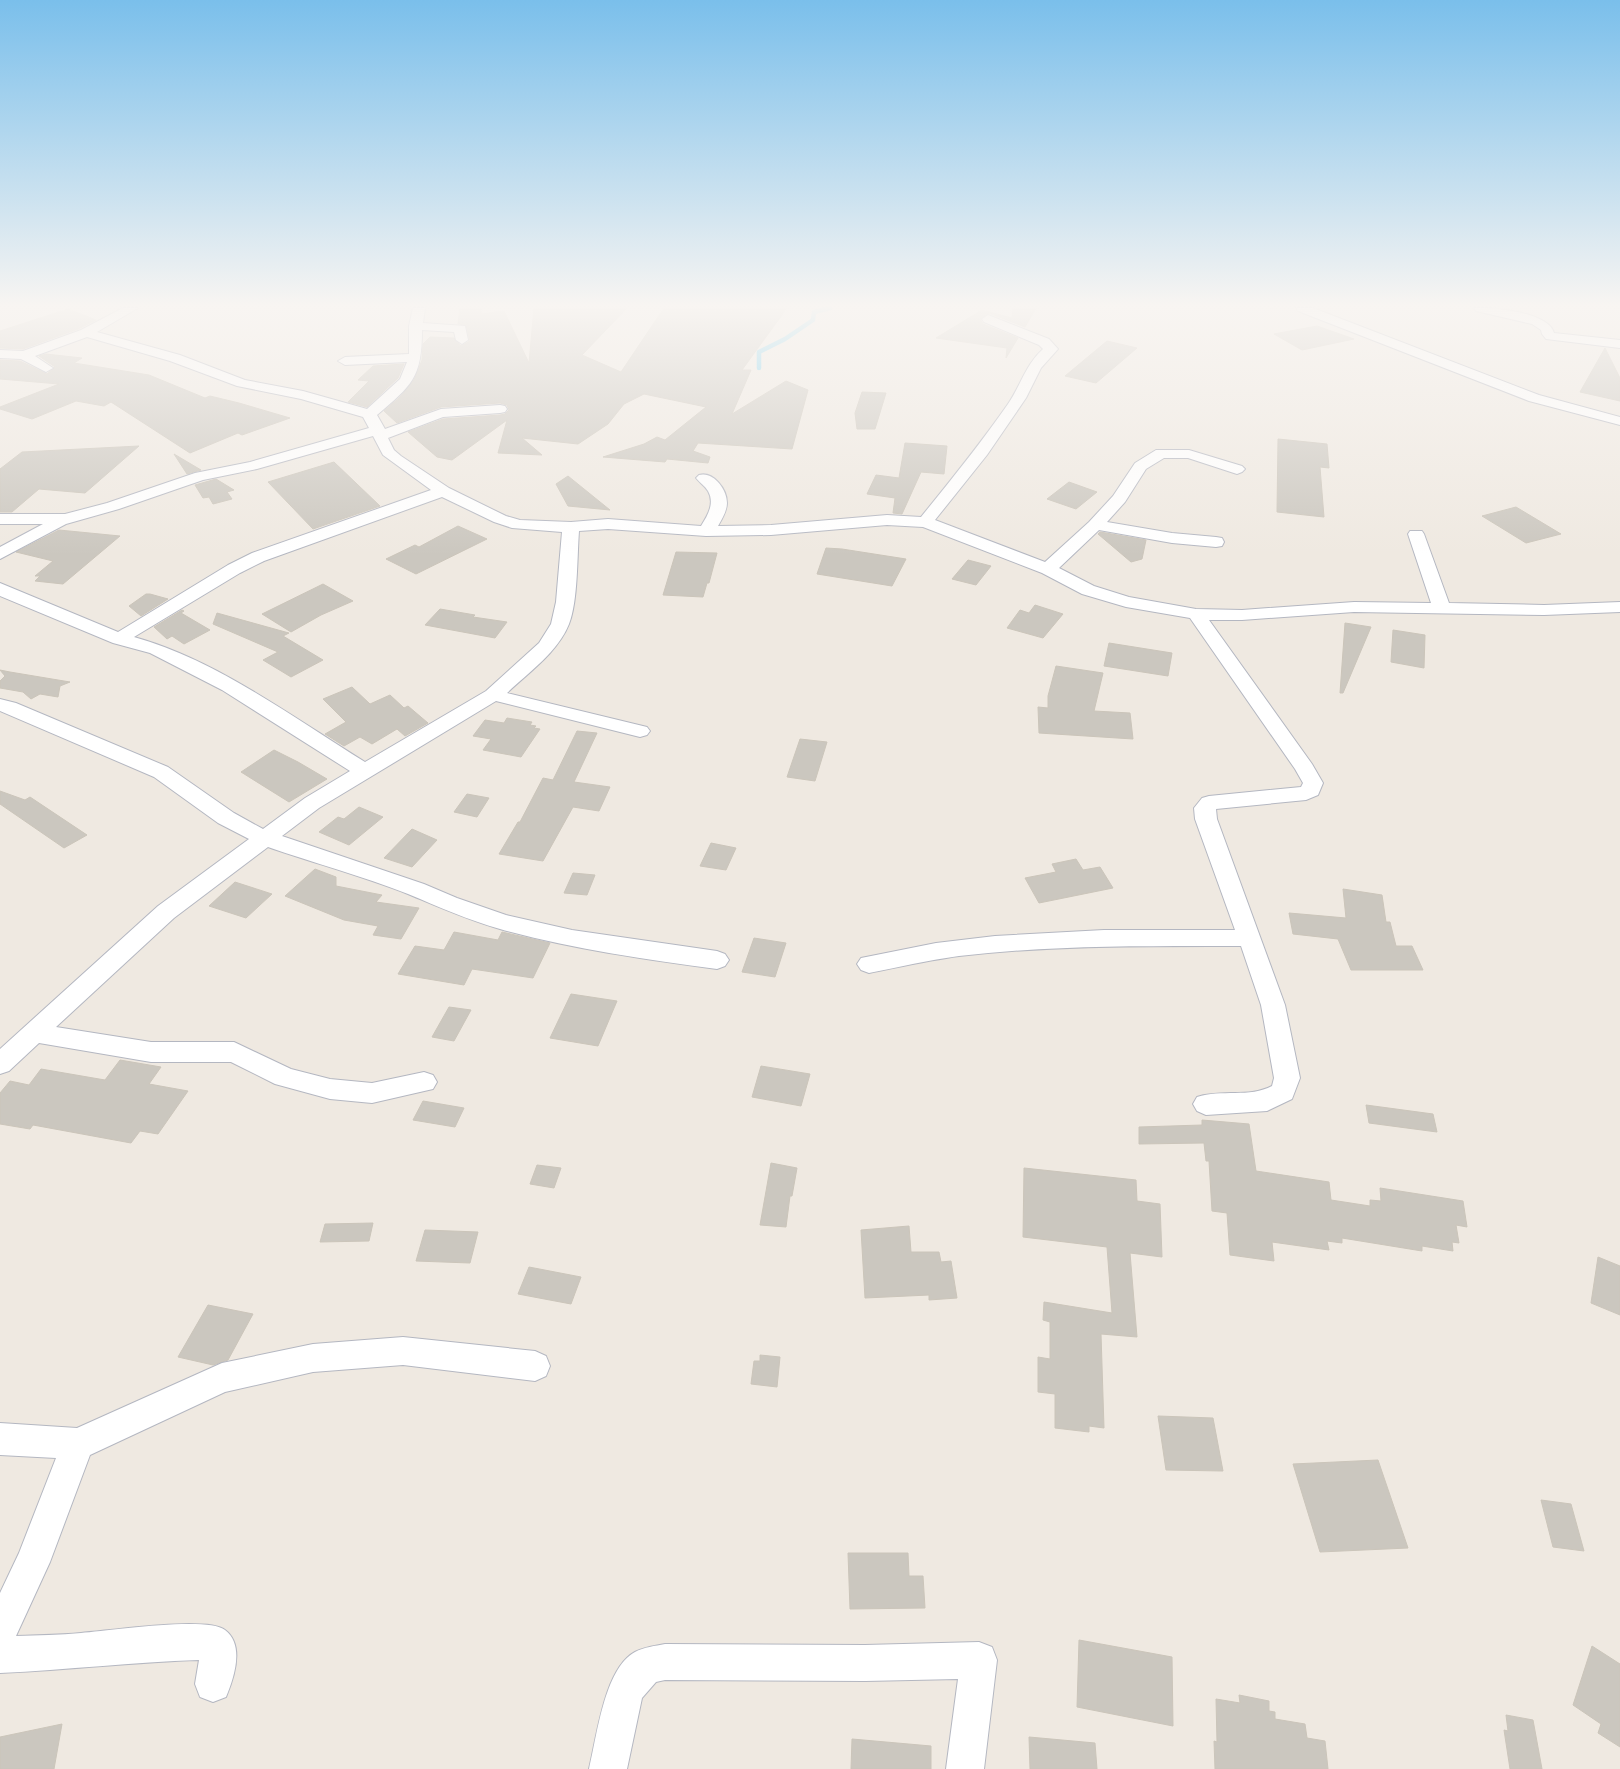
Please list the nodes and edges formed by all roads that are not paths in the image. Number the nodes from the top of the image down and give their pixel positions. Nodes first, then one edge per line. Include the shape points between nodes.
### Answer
1 (280, 391) edge
2 (394, 391) edge
3 (1023, 391) edge
4 (1515, 391) edge
5 (500, 409) dead end
6 (369, 414) junction
7 (1620, 421) edge
8 (379, 433) junction
9 (1237, 469) dead end
10 (704, 478) dead end
11 (443, 490) junction
12 (0, 519) edge
13 (66, 519) junction
14 (925, 522) junction
15 (1095, 525) junction
16 (571, 527) junction
17 (706, 530) junction
18 (1416, 534) dead end
19 (1216, 542) dead end
20 (0, 554) edge
21 (1048, 569) junction
22 (2, 591) edge
23 (1620, 607) edge
24 (1442, 609) junction
25 (1196, 614) junction
26 (118, 638) junction
27 (493, 695) junction
28 (0, 705) edge
29 (640, 731) dead end
30 (366, 772) junction
31 (264, 838) junction
32 (1249, 938) junction
33 (717, 960) dead end
34 (869, 964) dead end
35 (34, 1033) junction
36 (0, 1064) edge
37 (424, 1082) dead end
38 (1206, 1104) dead end
39 (535, 1366) dead end
40 (0, 1439) edge
41 (78, 1444) junction
42 (0, 1632) edge
43 (0, 1655) edge
44 (213, 1684) dead end
45 (608, 1769) edge
46 (966, 1769) edge

1 - 6 street
2 - 6 street
3 - 14 street via 982,452
4 - 7 street
5 - 8 street via 441,413
6 - 8 street
8 - 11 street via 388,452
8 - 13 street via 200,476
9 - 15 street via 1189,454 1161,453 1140,466 1119,499
10 - 17 street via 715,487 719,497 718,509
11 - 16 street via 500,519 518,524
11 - 26 street via 258,557
12 - 13 street
13 - 20 street
14 - 17 street via 887,520 771,530
14 - 21 street
15 - 19 street
15 - 21 street
16 - 17 street via 608,524
16 - 27 street via 560,624 546,646
18 - 24 street
21 - 25 street via 1088,590 1126,602
22 - 26 street
23 - 24 street
24 - 25 street via 1354,607 1242,615
25 - 32 street via 1305,768 1312,783 1311,790 1306,793 1220,801 1209,803 1205,808 1206,819
26 - 30 street via 156,650 229,686
27 - 29 street
27 - 30 street
28 - 31 street via 161,772 226,818
30 - 31 street via 312,803
31 - 33 street via 503,922 572,938
31 - 35 street via 166,912
32 - 34 street via 1054,940 959,948
32 - 38 street via 1273,1006 1287,1078 1283,1092 1267,1101
35 - 36 street
35 - 37 street via 151,1052 234,1052 284,1077 330,1089 372,1093
39 - 41 street via 402,1351 313,1358 222,1378
40 - 41 street
41 - 42 street via 33,1562
43 - 44 street via 212,1642 219,1650
45 - 46 street via 626,1689 646,1666 665,1662 979,1660

